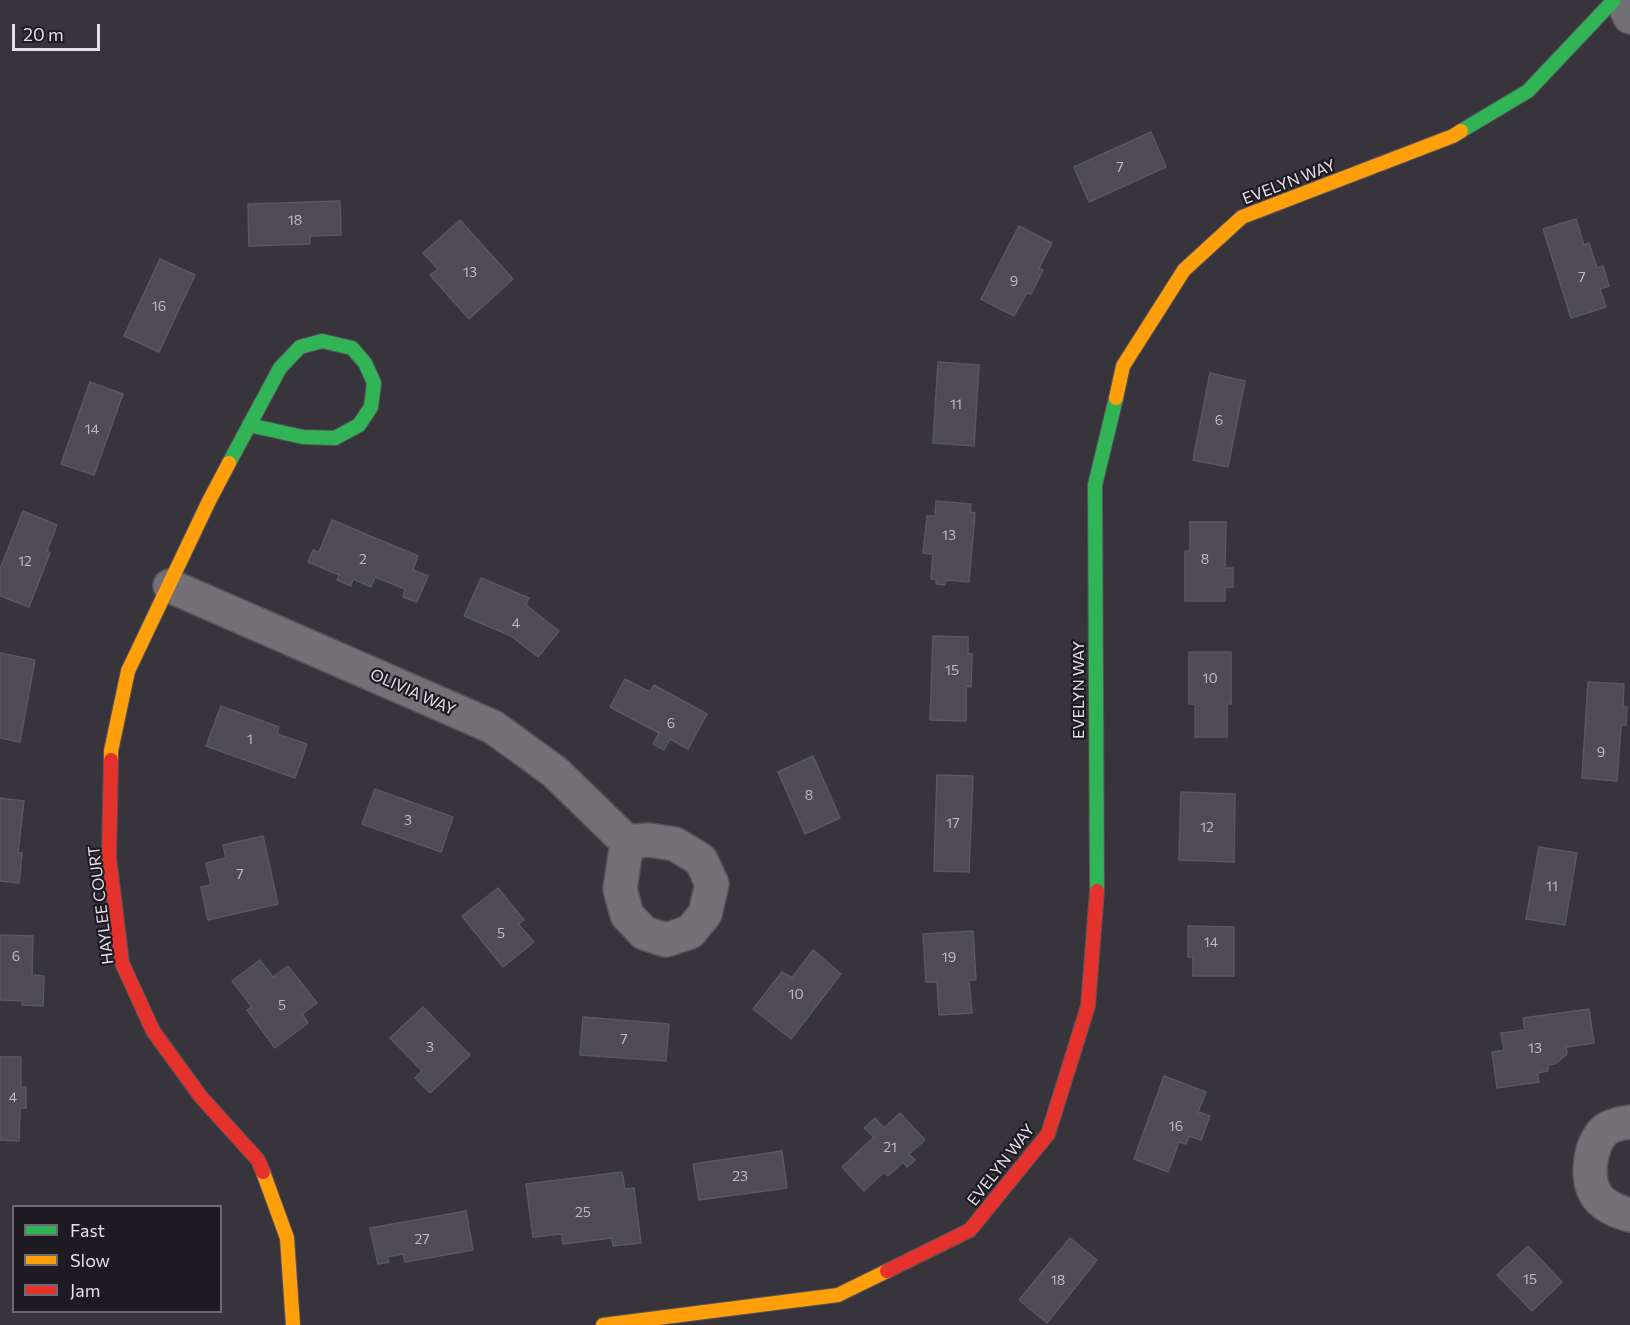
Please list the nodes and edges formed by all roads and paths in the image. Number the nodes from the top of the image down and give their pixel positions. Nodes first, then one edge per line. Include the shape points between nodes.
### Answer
1 (1614, 0) edge
2 (1622, 0) edge
3 (1630, 17) edge
4 (249, 425) junction
5 (170, 586) junction
6 (627, 842) dead end
7 (1630, 1122) edge
8 (1630, 1215) edge
9 (293, 1325) edge
10 (603, 1325) edge

1 - 10 street, EVELYN WAY via 1527,91 1453,136 1242,218 1184,270 1123,366 1095,485 1097,897 1088,1005 1048,1134 970,1230 838,1294
2 - 3 street
4 - 4 street, HAYLEE COURT via 280,368 300,347 322,341 352,348 365,363 374,383 371,406 359,425 335,438 303,437
4 - 5 street, HAYLEE COURT
5 - 6 street, OLIVIA WAY via 493,727 555,772
5 - 9 street, HAYLEE COURT via 128,671 111,751 109,857 122,963 153,1030 201,1097 258,1160 287,1238
7 - 8 street via 1604,1131 1592,1152 1588,1172 1595,1195 1614,1210

